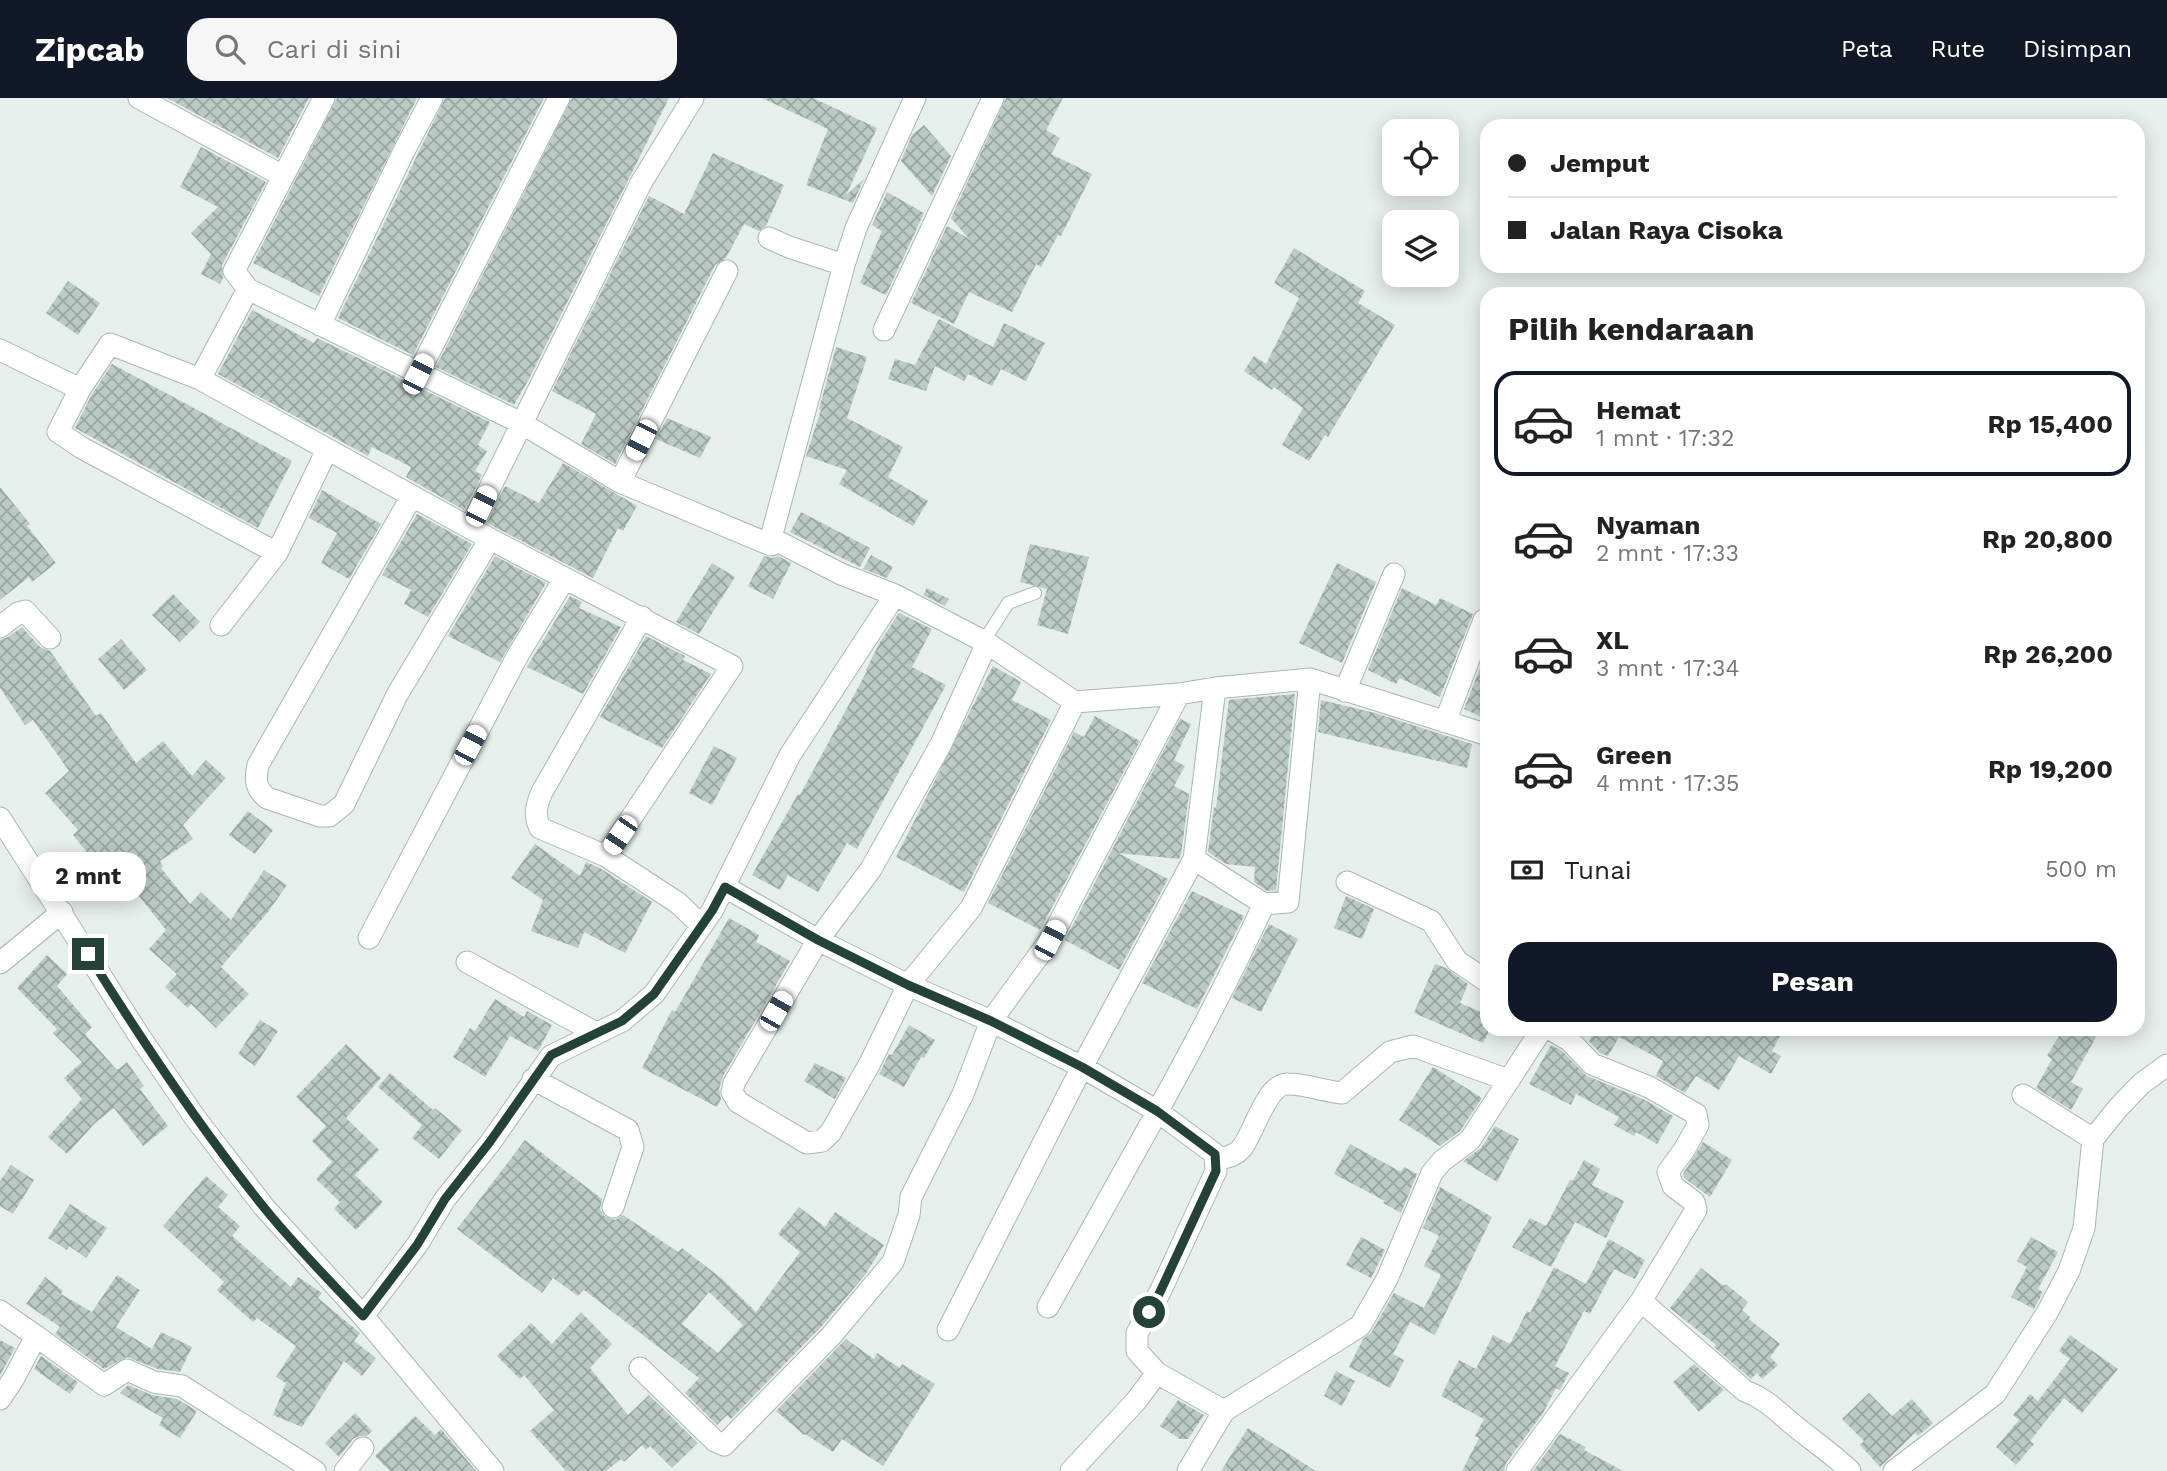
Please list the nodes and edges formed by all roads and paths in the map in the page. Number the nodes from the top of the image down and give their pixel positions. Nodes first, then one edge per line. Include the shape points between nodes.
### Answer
1 (139, 98) edge
2 (324, 98) edge
3 (432, 98) edge
4 (559, 98) edge
5 (693, 98) edge
6 (915, 98) edge
7 (993, 98) edge
8 (283, 176) junction
9 (769, 237) dead end
10 (844, 265) junction
11 (727, 271) dead end
12 (248, 289) junction
13 (320, 326) junction
14 (884, 330) dead end
15 (0, 350) edge
16 (418, 374) junction
17 (201, 379) junction
18 (80, 389) junction
19 (521, 423) junction
20 (327, 450) junction
21 (620, 482) junction
22 (412, 496) junction
23 (471, 526) junction
24 (490, 539) junction
25 (771, 545) junction
26 (277, 553) junction
27 (1394, 574) dead end
28 (565, 578) junction
29 (1035, 593) dead end
30 (895, 595) junction
31 (642, 617) junction
32 (221, 625) dead end
33 (0, 627) edge
34 (1480, 630) edge
35 (50, 638) dead end
36 (987, 643) junction
37 (1310, 679) junction
38 (1215, 688) junction
39 (1345, 691) junction
40 (1180, 694) junction
41 (1075, 702) junction
42 (1445, 722) junction
43 (1480, 733) edge
44 (0, 818) edge
45 (606, 856) junction
46 (1194, 859) junction
47 (1347, 882) dead end
48 (725, 887) junction
49 (1264, 904) junction
50 (62, 912) junction
51 (701, 925) junction
52 (369, 938) dead end
53 (818, 940) junction
54 (467, 962) dead end
55 (0, 964) edge
56 (1480, 977) edge
57 (908, 985) junction
58 (991, 1021) junction
59 (596, 1032) junction
60 (1537, 1036) edge
61 (1562, 1036) edge
62 (2167, 1065) edge
63 (1082, 1067) junction
64 (533, 1079) junction
65 (1508, 1080) junction
66 (2023, 1095) dead end
67 (1157, 1111) junction
68 (2093, 1139) junction
69 (1217, 1160) junction
70 (613, 1207) dead end
71 (1641, 1301) junction
72 (1048, 1307) dead end
73 (0, 1311) edge
74 (363, 1316) junction
75 (948, 1330) dead end
76 (36, 1336) junction
77 (640, 1368) dead end
78 (1157, 1373) junction
79 (0, 1399) edge
80 (1224, 1410) junction
81 (363, 1448) dead end
82 (315, 1471) edge
83 (345, 1471) edge
84 (493, 1471) edge
85 (1071, 1471) edge
86 (1188, 1471) edge
87 (1517, 1471) edge
88 (1850, 1471) edge
89 (1894, 1471) edge

1 - 8 street
2 - 8 street
3 - 13 street
4 - 16 street
5 - 19 street via 641,183
6 - 10 street
7 - 14 street
8 - 12 street via 234,271
9 - 10 street
10 - 25 street
11 - 21 street
12 - 13 street
12 - 17 street
13 - 16 street
15 - 18 street
16 - 19 street
17 - 18 street via 110,344
17 - 20 street
18 - 26 street via 58,432
19 - 21 street
19 - 23 street
20 - 22 street
20 - 26 street
21 - 25 street
22 - 23 street
22 - 24 street via 258,765 256,784 267,798 320,816 329,816 344,804 397,695
23 - 24 street
24 - 28 street
25 - 30 street via 778,541 841,574
26 - 32 street
27 - 39 street
28 - 31 street
28 - 52 street via 518,654
29 - 36 lane via 1008,603
30 - 36 street
30 - 48 street via 790,755
31 - 45 street via 536,809 540,828
31 - 45 street via 732,666
33 - 35 street via 23,611
34 - 42 street
36 - 41 street
36 - 53 street via 941,744 871,869
37 - 38 street
37 - 39 street
37 - 49 street via 1288,902
38 - 40 street
38 - 46 street
39 - 42 street
40 - 41 street
40 - 58 street via 1050,940
41 - 57 street via 971,908
42 - 43 street
44 - 50 street
45 - 51 street via 678,903
46 - 49 street
46 - 63 street
47 - 56 street via 1431,921 1457,961
48 - 51 street
48 - 53 street
49 - 67 street
50 - 55 street
50 - 74 street via 196,1119 264,1207
51 - 59 street via 654,994 622,1021
53 - 57 street
53 - 57 street via 732,1092 738,1102 807,1143 822,1142 831,1132
54 - 59 street
57 - 58 street
58 - 63 street
58 - 77 street via 962,1094 911,1197 893,1262 831,1336 724,1445
59 - 64 street via 551,1055
60 - 65 street
61 - 71 street via 1592,1064 1649,1087 1699,1118 1685,1150 1668,1171 1673,1186 1694,1202 1696,1210
62 - 68 street via 2141,1084
63 - 67 street
63 - 75 street
64 - 70 street via 628,1130 633,1147
64 - 74 street
65 - 69 street via 1413,1046 1390,1052 1342,1093 1285,1083 1276,1088 1243,1147 1235,1155
65 - 80 street via 1469,1140 1432,1173 1387,1279 1360,1326
66 - 68 street
67 - 69 street
67 - 72 street
68 - 89 street via 2084,1228 2047,1313 1995,1394
69 - 78 street via 1216,1171 1137,1333 1137,1350
71 - 87 street
71 - 88 street via 1745,1391 1777,1409
73 - 76 street
74 - 84 street
76 - 79 street
76 - 82 street via 104,1385 127,1370 154,1382 182,1386
78 - 80 street
78 - 85 street
80 - 86 street
81 - 83 street

